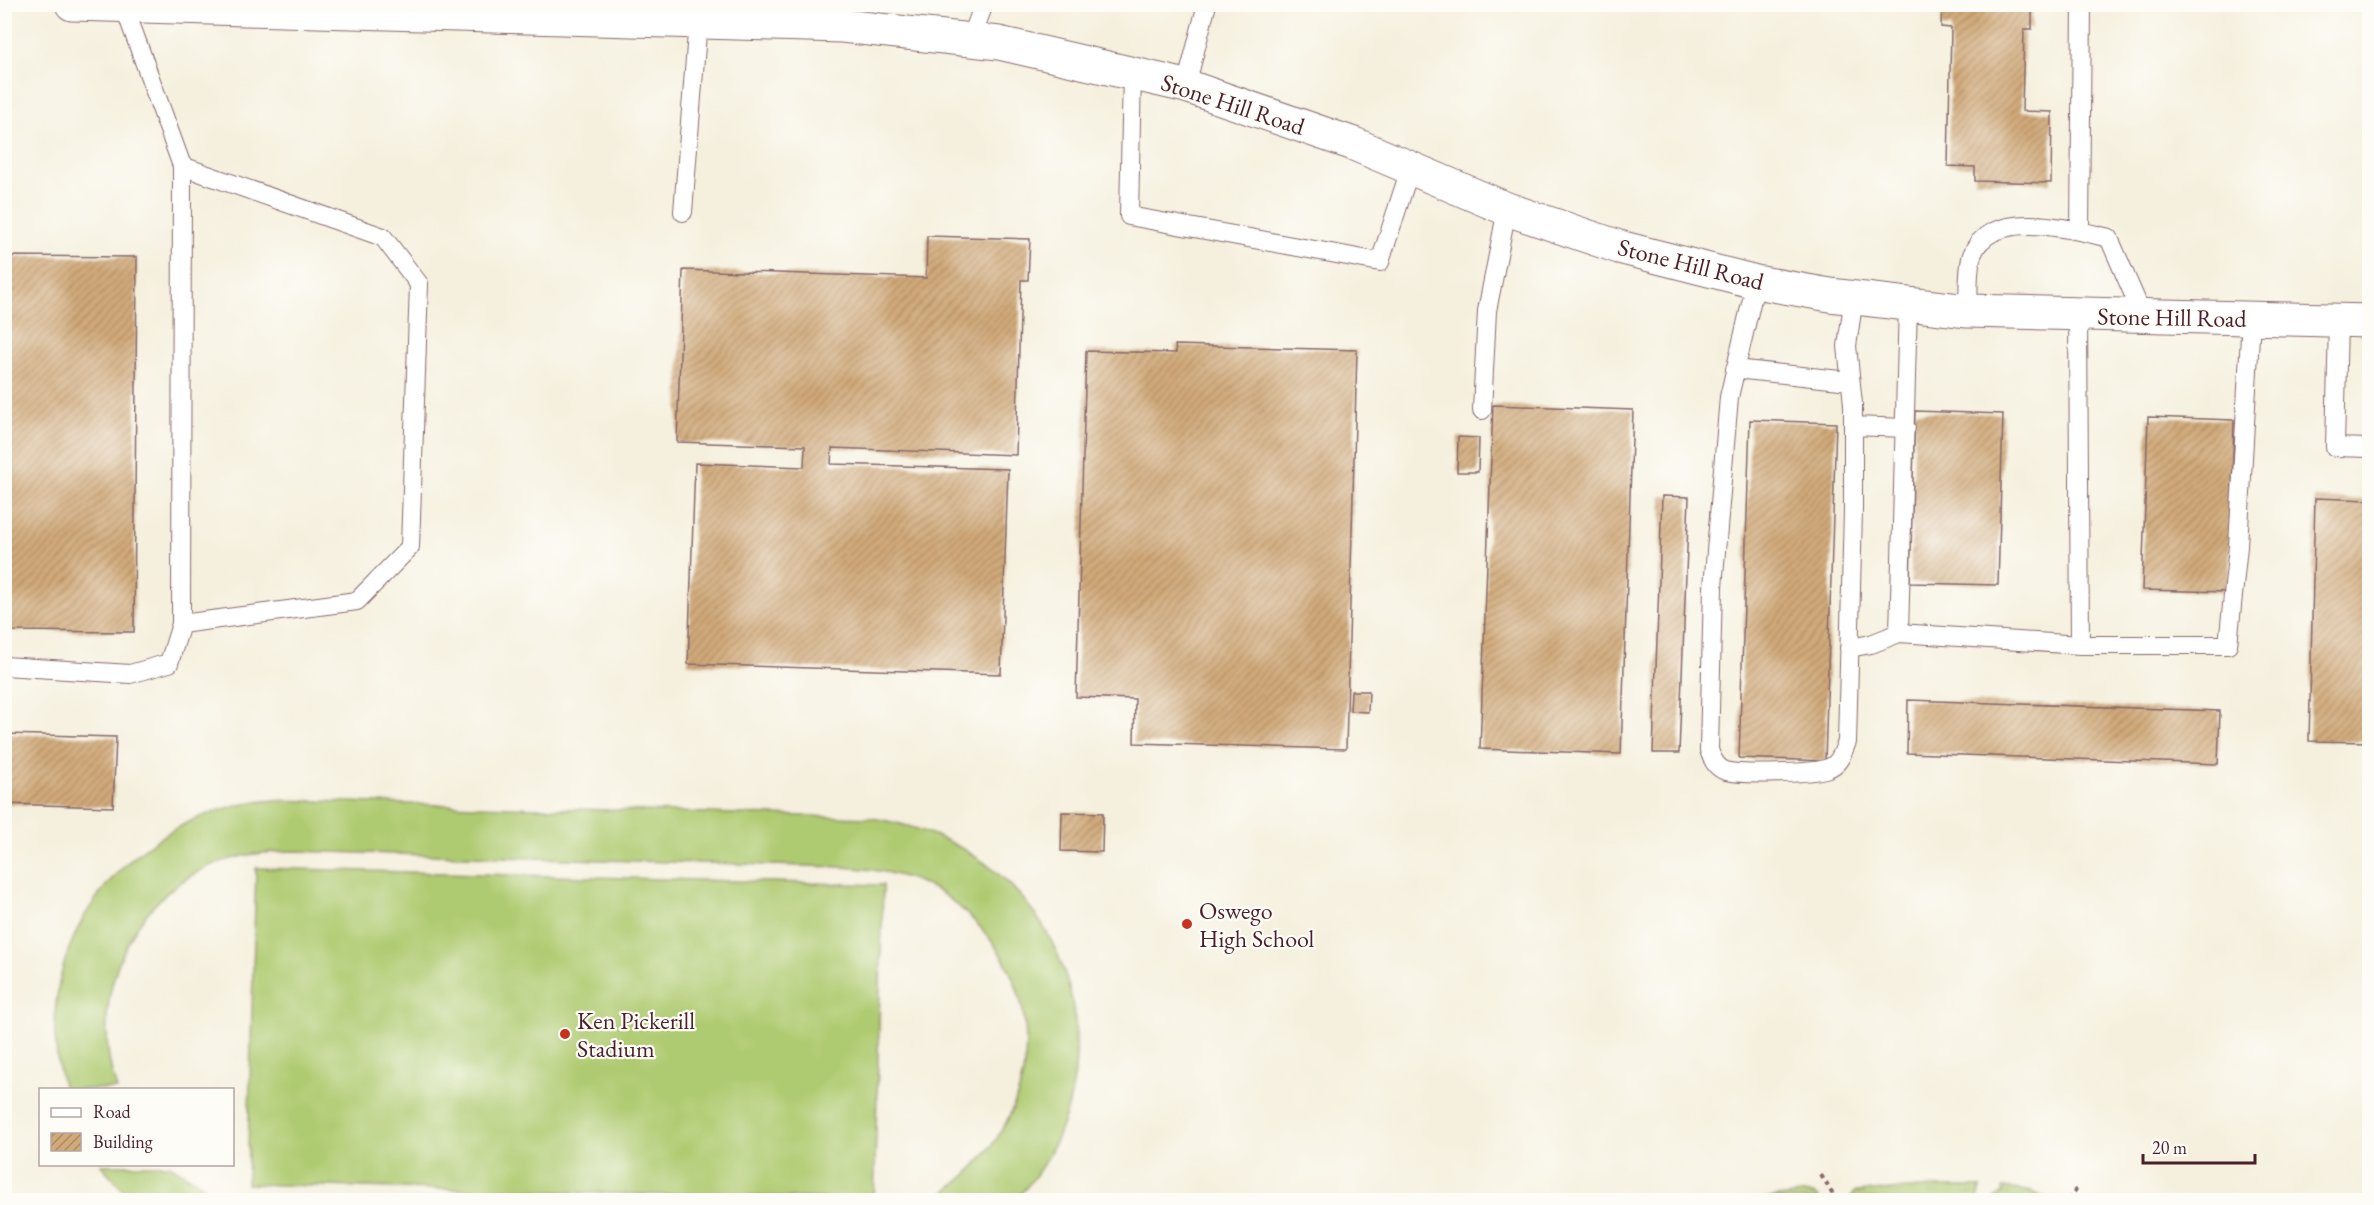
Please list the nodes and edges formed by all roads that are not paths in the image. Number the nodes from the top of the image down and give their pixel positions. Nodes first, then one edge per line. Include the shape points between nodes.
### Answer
1 (72, 4) edge
2 (984, 4) edge
3 (1207, 4) edge
4 (2082, 4) edge
5 (124, 6) edge
6 (279, 7) edge
7 (698, 20) junction
8 (971, 39) junction
9 (1132, 72) junction
10 (1186, 86) junction
11 (182, 166) junction
12 (1410, 169) junction
13 (1507, 209) junction
14 (683, 212) dead end
15 (2080, 231) junction
16 (1756, 282) junction
17 (1854, 297) junction
18 (1908, 304) junction
19 (1968, 311) junction
20 (2078, 315) junction
21 (2143, 316) junction
22 (2251, 318) junction
23 (2337, 321) junction
24 (2370, 321) edge
25 (1735, 369) junction
26 (1850, 381) junction
27 (1482, 410) dead end
28 (1853, 426) junction
29 (1906, 428) junction
30 (2370, 448) edge
31 (181, 624) junction
32 (1899, 633) junction
33 (2080, 645) junction
34 (1849, 648) junction
35 (4, 666) edge

1 - 5 street, Stone Hill Road
2 - 8 lane
3 - 10 lane
4 - 15 lane
5 - 6 street, Stone Hill Road
5 - 11 lane
6 - 7 street, Stone Hill Road
7 - 8 street, Stone Hill Road via 842,26
7 - 14 lane
8 - 9 street, Stone Hill Road
9 - 10 street, Stone Hill Road
9 - 12 lane via 1129,216 1380,262
10 - 12 street, Stone Hill Road via 1354,144
11 - 31 lane
11 - 31 lane via 383,237 419,284 410,547 357,601
12 - 13 street, Stone Hill Road
13 - 16 street, Stone Hill Road via 1619,247
13 - 27 lane via 1487,311
15 - 19 lane via 2023,224 1985,235 1972,255
15 - 21 lane via 2109,238
16 - 17 street, Stone Hill Road
16 - 25 lane
17 - 18 street, Stone Hill Road
17 - 26 lane via 1847,346
18 - 19 street, Stone Hill Road
18 - 29 lane
19 - 20 street, Stone Hill Road
20 - 21 street, Stone Hill Road
20 - 33 lane
21 - 22 street, Stone Hill Road
22 - 23 street, Stone Hill Road
22 - 33 lane via 2238,546 2228,645
23 - 24 street, Stone Hill Road
23 - 30 lane via 2335,447
25 - 26 lane
25 - 34 lane via 1729,397 1713,587 1709,750 1713,762 1724,770 1758,773 1828,769 1839,761 1846,742
26 - 28 lane
28 - 29 lane
28 - 34 lane
29 - 32 lane
31 - 35 lane via 169,663 130,674
32 - 33 lane
32 - 34 lane

